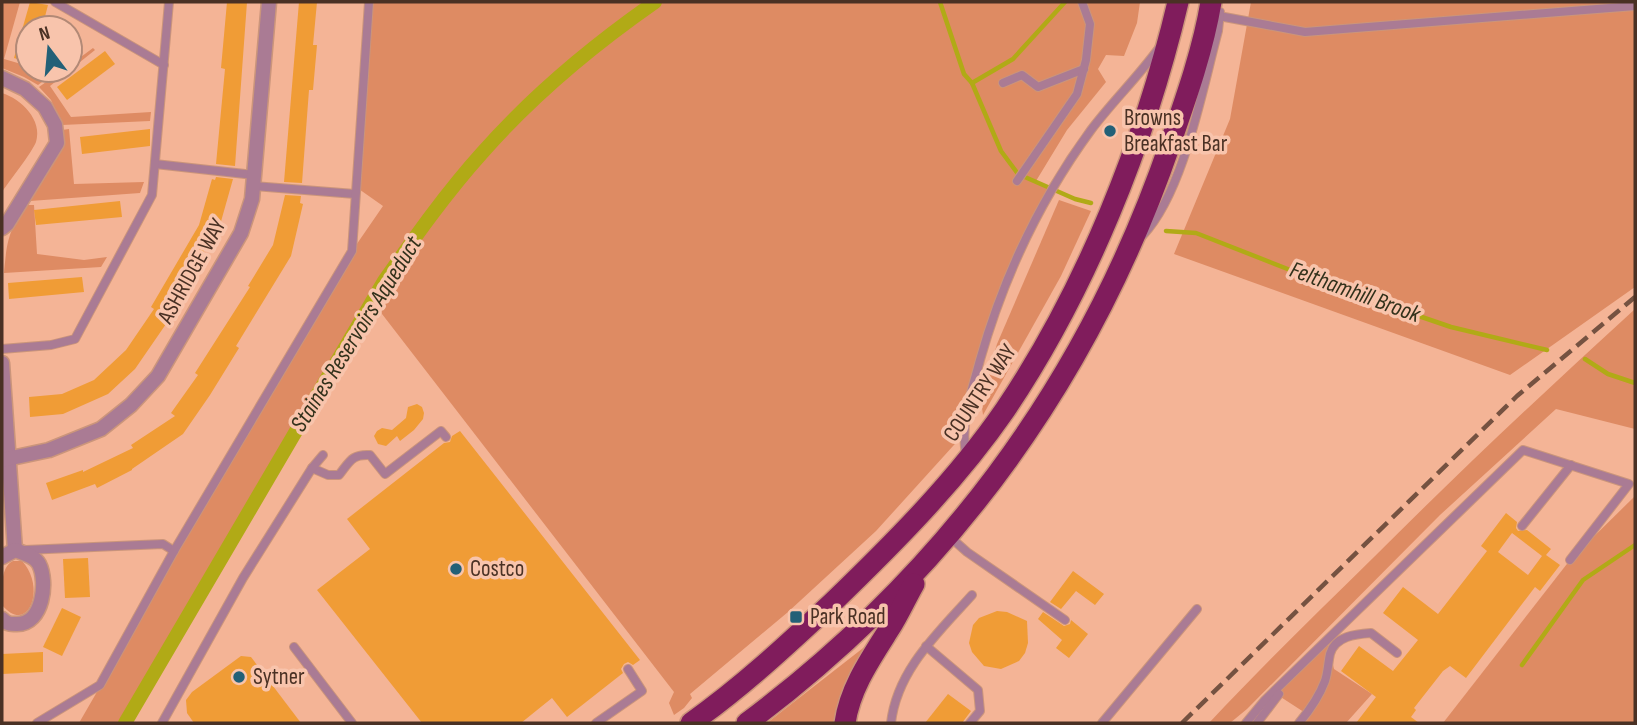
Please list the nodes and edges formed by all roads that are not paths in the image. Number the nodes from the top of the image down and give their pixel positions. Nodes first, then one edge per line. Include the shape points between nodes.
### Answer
1 (55, 2) edge
2 (169, 2) edge
3 (269, 2) edge
4 (369, 2) edge
5 (1082, 2) edge
6 (1178, 2) edge
7 (1219, 2) edge
8 (1635, 6) edge
9 (1215, 9) edge
10 (1171, 32) junction
11 (164, 65) junction
12 (1084, 69) junction
13 (2, 78) edge
14 (1003, 83) dead end
15 (155, 164) junction
16 (254, 181) junction
17 (1017, 181) dead end
18 (355, 194) junction
19 (2, 228) edge
20 (2, 349) edge
21 (2, 363) edge
22 (446, 436) dead end
23 (323, 455) dead end
24 (5, 459) edge
25 (967, 460) junction
26 (1571, 465) junction
27 (312, 468) junction
28 (1522, 526) dead end
29 (949, 535) junction
30 (174, 551) junction
31 (6, 553) edge
32 (1570, 560) dead end
33 (923, 566) junction
34 (972, 595) dead end
35 (1197, 609) dead end
36 (2, 619) edge
37 (1065, 620) dead end
38 (1344, 624) junction
39 (1352, 634) junction
40 (1327, 640) junction
41 (926, 646) junction
42 (294, 647) dead end
43 (1330, 653) junction
44 (1397, 653) dead end
45 (628, 669) dead end
46 (1279, 694) dead end
47 (37, 723) edge
48 (162, 723) edge
49 (352, 723) edge
50 (596, 723) edge
51 (691, 723) edge
52 (747, 723) edge
53 (845, 723) edge
54 (891, 723) edge
55 (970, 723) edge
56 (1102, 723) edge
57 (1246, 723) edge
58 (1257, 723) edge
59 (1299, 723) edge

1 - 11 lane
2 - 11 lane
3 - 16 street, ASHRIDGE WAY
4 - 18 lane
5 - 12 lane via 1090,24
6 - 10 highway, COUNTRY WAY
7 - 9 lane
8 - 9 lane via 1305,32
9 - 29 highway via 1149,206 1111,291 1025,437
10 - 25 highway, COUNTRY WAY via 1115,198 1071,296 1005,409
10 - 25 lane via 1093,127 1025,235 1005,282 967,407 963,435
11 - 15 lane
12 - 14 lane via 1038,87 1022,75
12 - 17 lane via 1077,94
13 - 19 street via 46,107 57,143
15 - 16 lane
15 - 20 lane via 152,195 75,339
16 - 18 lane
16 - 24 street, ASHRIDGE WAY via 241,233 158,376 101,429 50,450
18 - 30 lane via 352,251
21 - 24 street
22 - 27 lane via 441,431 385,474 370,455 351,459 339,475
23 - 27 lane
24 - 31 street
25 - 51 highway, COUNTRY WAY via 907,529 820,615 729,696
26 - 28 lane
26 - 32 lane via 1629,484
26 - 38 lane via 1523,450
27 - 48 lane via 243,578
29 - 33 highway
29 - 37 lane
30 - 31 lane via 163,544
30 - 47 lane via 100,685
31 - 36 street via 28,554 39,564 43,589 39,610 23,624
33 - 52 highway via 836,652
33 - 53 highway via 867,662
34 - 41 lane
35 - 56 lane
38 - 39 lane
38 - 40 lane
39 - 43 lane
39 - 44 lane via 1371,633
40 - 43 lane
40 - 57 lane
41 - 54 lane via 904,677
41 - 55 lane via 978,690 980,711
42 - 49 lane
43 - 59 lane via 1319,694
45 - 50 lane via 642,691
46 - 58 lane

